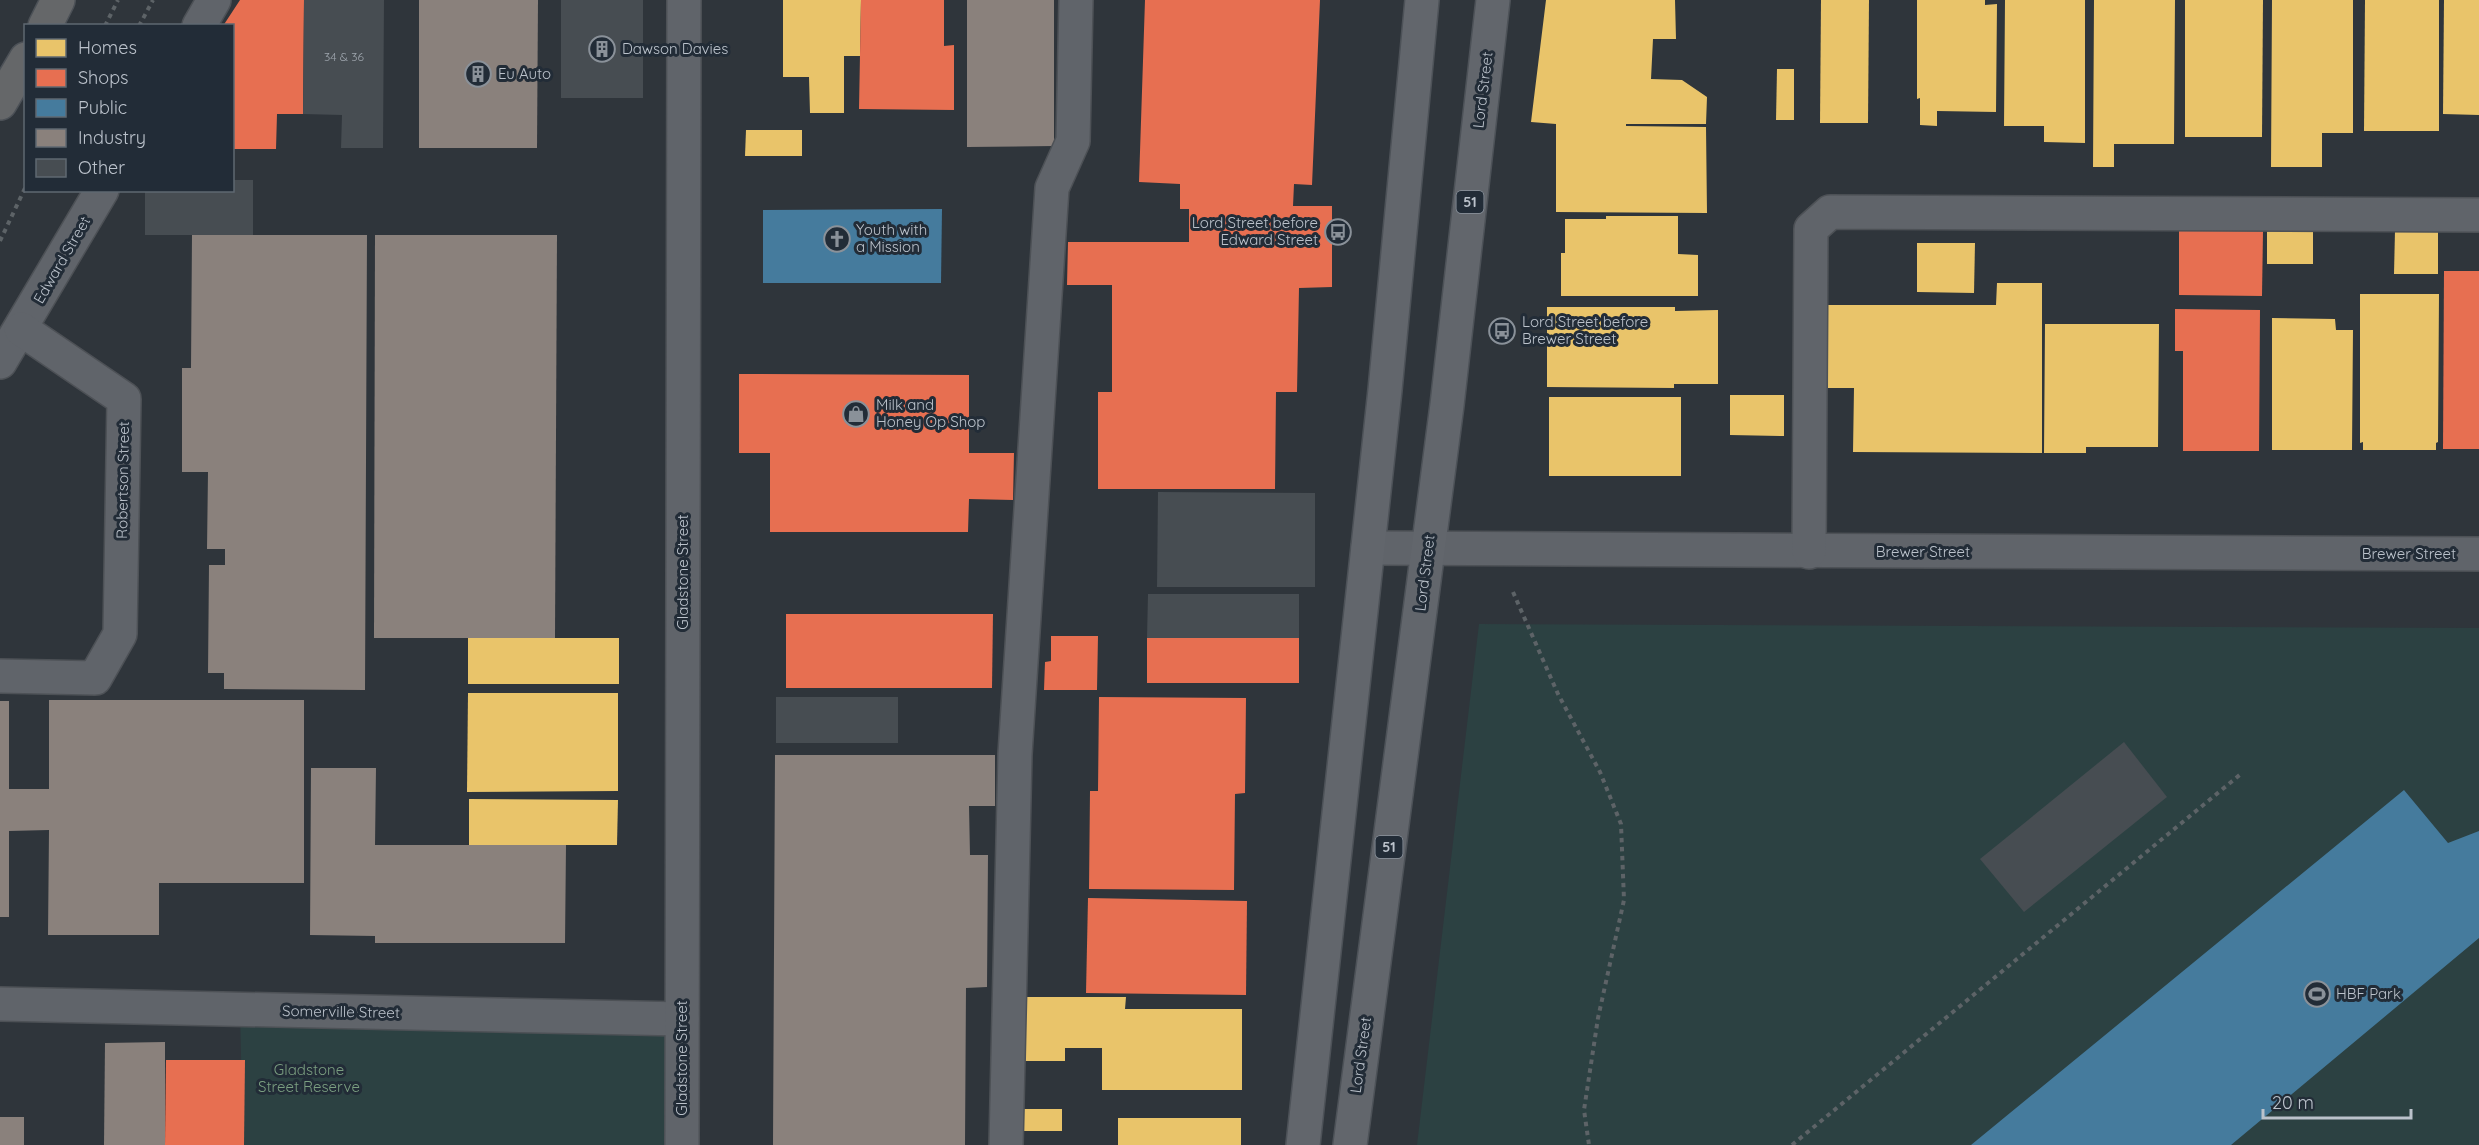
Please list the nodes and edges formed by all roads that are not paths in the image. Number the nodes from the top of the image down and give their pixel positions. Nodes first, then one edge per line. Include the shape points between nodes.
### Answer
1 (58, 0) edge
2 (214, 0) edge
3 (684, 0) edge
4 (1076, 0) edge
5 (1422, 0) edge
6 (1493, 0) edge
7 (46, 24) edge
8 (200, 24) edge
9 (24, 62) edge
10 (0, 103) edge
11 (101, 192) edge
12 (2479, 215) edge
13 (21, 329) junction
14 (0, 362) edge
15 (1368, 548) junction
16 (1427, 549) junction
17 (1809, 552) junction
18 (2479, 554) edge
19 (0, 676) edge
20 (0, 1004) edge
21 (682, 1019) junction
22 (682, 1145) edge
23 (1006, 1145) edge
24 (1303, 1145) edge
25 (1350, 1145) edge

1 - 7 highway
2 - 8 street
3 - 21 street, Gladstone Street
4 - 23 street via 1073,141 1052,188 1017,732
5 - 15 main road
6 - 16 main road, Lord Street / 51
9 - 10 highway
11 - 13 street, Edward Street
12 - 17 street via 1830,212 1811,229
13 - 14 street, Edward Street
13 - 19 street, Robertson Street via 124,399 120,634 95,678
15 - 16 street, Brewer Street
15 - 24 main road
16 - 17 street, Brewer Street
16 - 25 main road, Lord Street / 51
17 - 18 street, Brewer Street
20 - 21 street, Somerville Street
21 - 22 street, Gladstone Street

